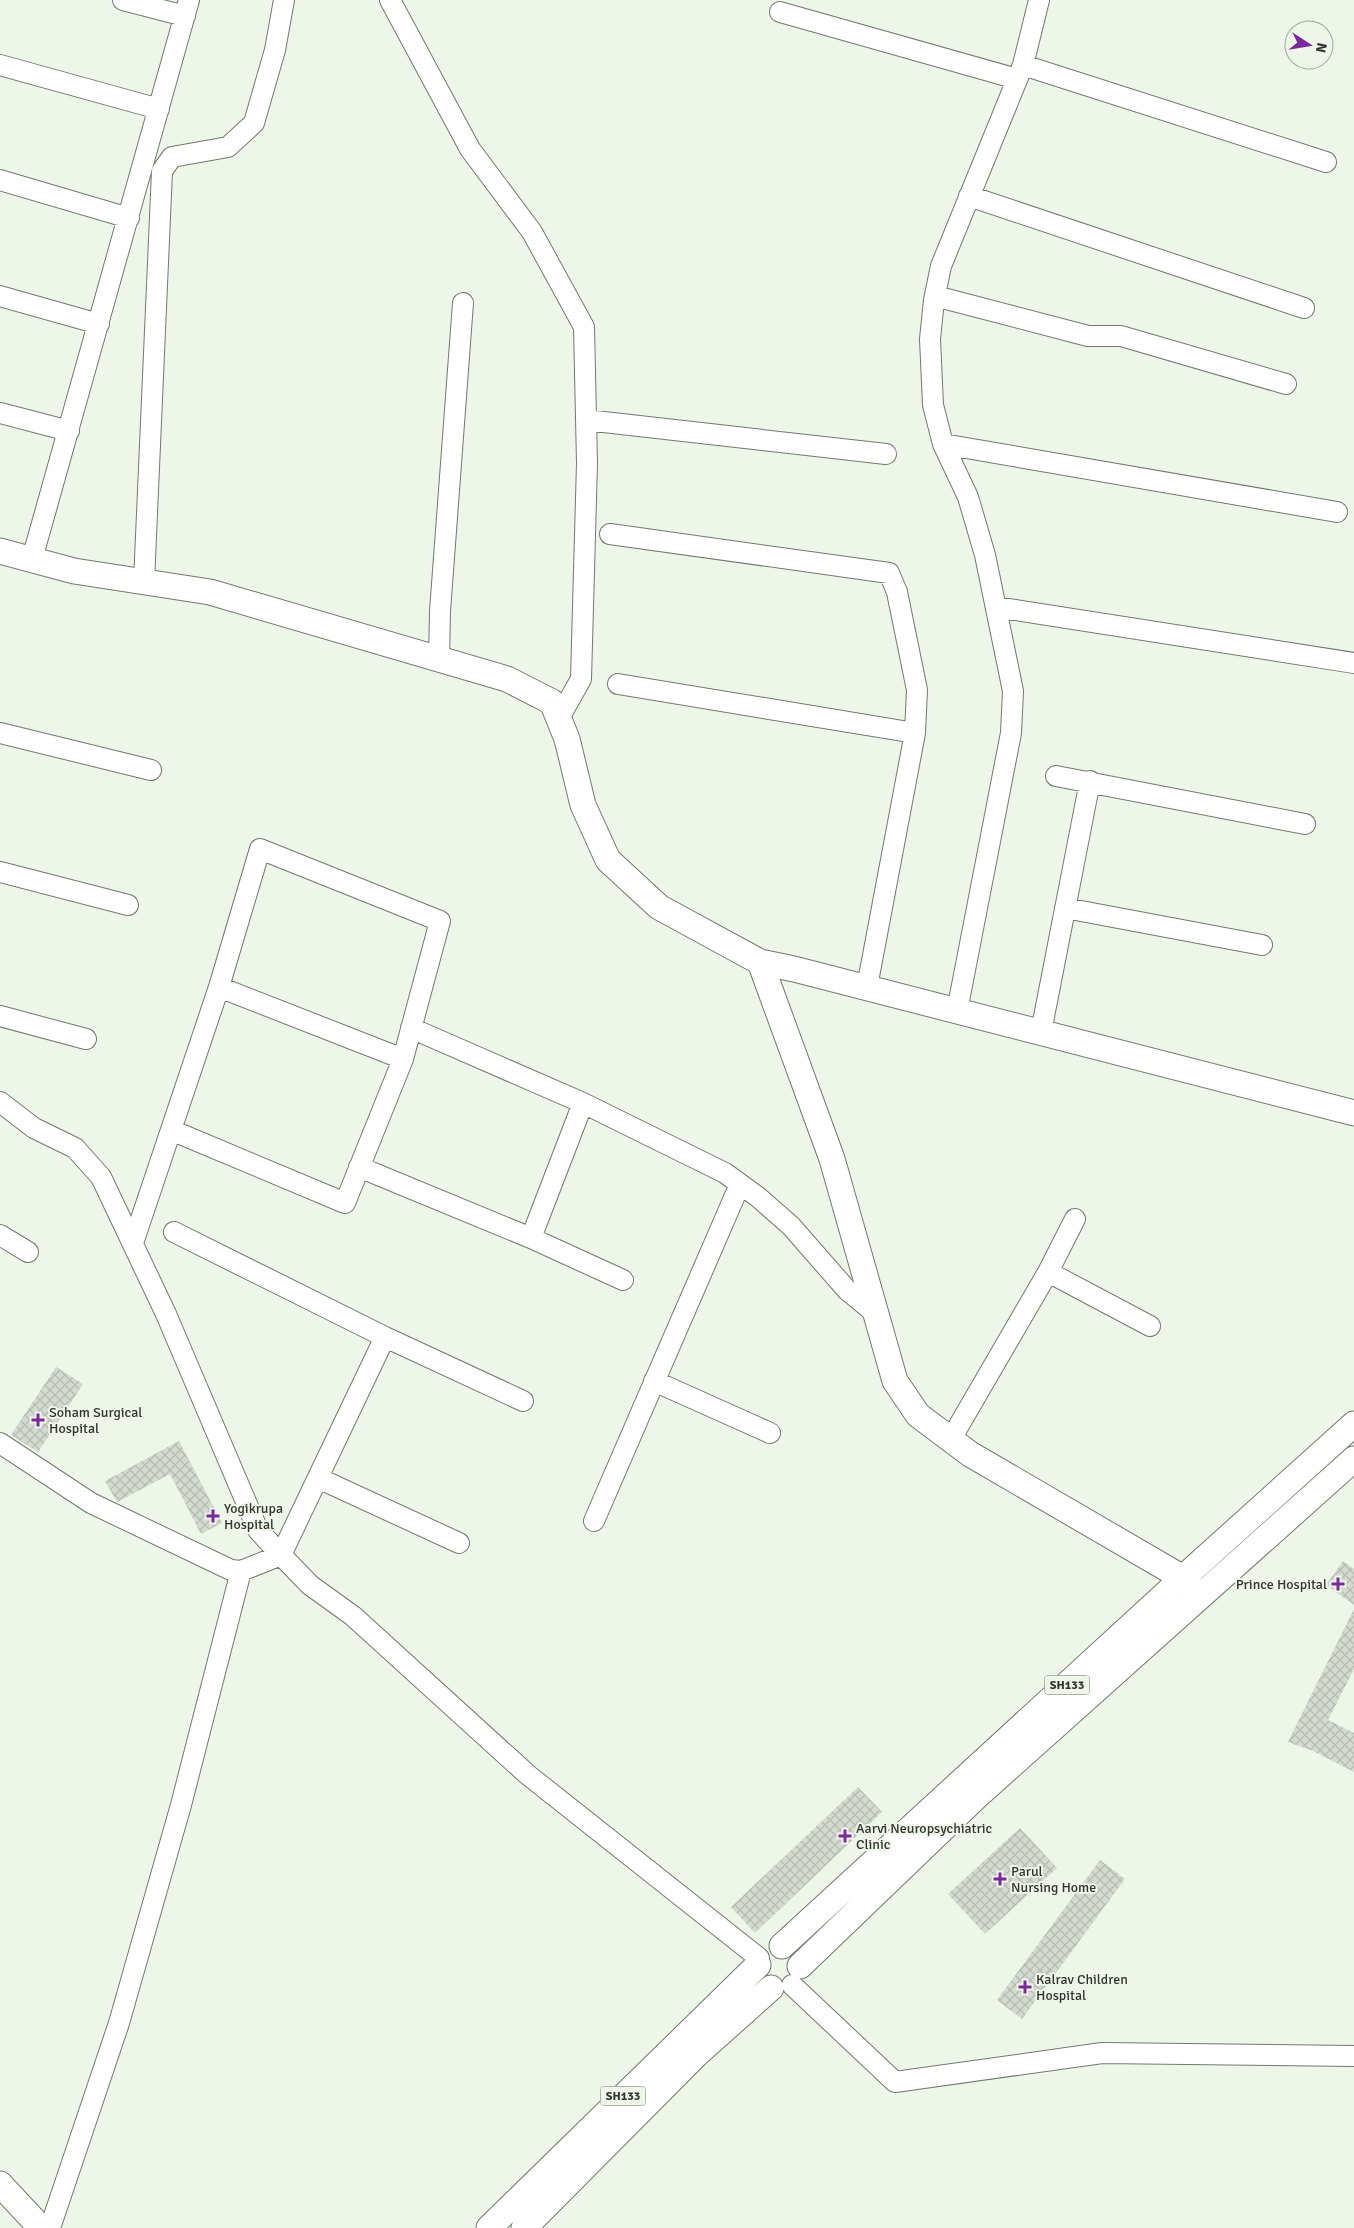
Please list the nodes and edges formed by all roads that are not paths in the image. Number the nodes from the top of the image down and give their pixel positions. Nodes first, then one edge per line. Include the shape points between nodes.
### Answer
1 (123, 0) edge
2 (284, 0) edge
3 (390, 0) edge
4 (1039, 0) edge
5 (187, 8) edge
6 (780, 12) dead end
7 (0, 65) edge
8 (1020, 72) junction
9 (159, 108) junction
10 (1326, 162) dead end
11 (0, 180) edge
12 (969, 196) junction
13 (129, 218) junction
14 (0, 296) edge
15 (935, 296) junction
16 (463, 303) dead end
17 (1304, 308) dead end
18 (99, 324) junction
19 (1286, 384) dead end
20 (0, 413) edge
21 (586, 420) junction
22 (69, 432) junction
23 (943, 444) junction
24 (886, 454) dead end
25 (1337, 512) dead end
26 (610, 534) dead end
27 (0, 550) edge
28 (32, 559) junction
29 (144, 582) junction
30 (996, 607) junction
31 (440, 659) junction
32 (1354, 663) edge
33 (618, 684) dead end
34 (558, 718) junction
35 (0, 733) edge
36 (915, 733) junction
37 (152, 770) dead end
38 (1056, 776) dead end
39 (1090, 781) junction
40 (1305, 824) dead end
41 (0, 872) edge
42 (128, 905) dead end
43 (1065, 908) junction
44 (1262, 945) dead end
45 (760, 962) junction
46 (220, 987) junction
47 (866, 987) junction
48 (957, 1011) junction
49 (0, 1016) edge
50 (411, 1028) junction
51 (1042, 1032) junction
52 (86, 1039) dead end
53 (403, 1059) junction
54 (0, 1102) edge
55 (583, 1103) junction
56 (1354, 1112) edge
57 (171, 1130) junction
58 (359, 1167) junction
59 (740, 1184) junction
60 (1074, 1219) dead end
61 (174, 1232) dead end
62 (0, 1236) edge
63 (531, 1238) junction
64 (133, 1243) junction
65 (28, 1252) dead end
66 (1048, 1272) junction
67 (623, 1280) dead end
68 (875, 1314) junction
69 (1150, 1326) dead end
70 (385, 1337) junction
71 (654, 1381) junction
72 (522, 1402) dead end
73 (1354, 1424) edge
74 (770, 1433) dead end
75 (950, 1440) junction
76 (0, 1443) edge
77 (1354, 1459) edge
78 (318, 1478) junction
79 (594, 1522) dead end
80 (459, 1543) dead end
81 (281, 1556) junction
82 (241, 1571) junction
83 (1191, 1587) junction
84 (782, 1946) junction
85 (759, 1962) junction
86 (788, 1979) junction
87 (1354, 2056) edge
88 (0, 2184) edge
89 (0, 2209) edge
90 (18, 2228) edge
91 (41, 2228) edge
92 (50, 2228) edge
93 (490, 2228) edge
94 (524, 2228) edge

1 - 5 street
2 - 29 street via 276,50 254,122 228,146 172,157 162,171
3 - 21 street via 470,149 532,232 584,327
4 - 8 street
5 - 9 street
6 - 8 street
7 - 9 street
8 - 10 street
8 - 12 street
9 - 13 street
11 - 13 street
12 - 15 street via 941,266
12 - 17 street
13 - 18 street
14 - 18 street
15 - 19 street via 1088,336 1121,336
15 - 23 street via 930,339 931,385
16 - 31 street via 440,611
18 - 22 street
20 - 22 street
21 - 24 street
21 - 34 street via 581,679
22 - 28 street
23 - 25 street
23 - 30 street via 972,509
26 - 36 street via 889,573 902,610 917,690
27 - 28 main road
28 - 29 main road via 74,571
29 - 31 main road via 210,592
30 - 32 street
30 - 48 street via 1013,691 1011,733
31 - 34 main road via 507,679 552,702
33 - 36 street
34 - 45 main road via 567,739 583,805 608,860 659,907
35 - 37 street
36 - 47 street
38 - 39 street
39 - 40 street
39 - 43 street
41 - 42 street
43 - 44 street
43 - 51 street
45 - 47 main road
45 - 68 main road via 832,1159
46 - 50 street via 260,848 440,921
46 - 53 street
46 - 57 street
47 - 48 main road
48 - 51 main road
49 - 52 street
50 - 53 street
50 - 55 street
51 - 56 main road
53 - 58 street
54 - 64 street via 34,1128 75,1148 90,1163 101,1177
55 - 59 street via 704,1161
55 - 63 street
57 - 58 street via 345,1203
57 - 64 street
58 - 63 street
59 - 68 street via 791,1226 847,1290
59 - 71 street
60 - 66 street
61 - 70 street
62 - 65 street
63 - 67 street
64 - 81 street via 258,1530
66 - 69 street
66 - 75 street
68 - 75 main road via 895,1381 918,1415
70 - 72 street
70 - 78 street
71 - 74 street
71 - 79 street
73 - 83 main road, SH133
75 - 83 main road
76 - 82 street via 91,1503 231,1570
77 - 83 main road
78 - 80 street
78 - 81 street
81 - 82 street
81 - 85 street via 310,1585 354,1616 528,1775
82 - 92 street via 181,1805 119,2023
83 - 84 main road, SH133
83 - 86 main road
84 - 85 main road via 769,1948
84 - 86 main road via 794,1952
85 - 86 main road via 760,1978
85 - 93 main road, SH133
86 - 87 street via 895,2082 1102,2053
86 - 94 main road via 697,2054
88 - 91 main road
89 - 90 main road

